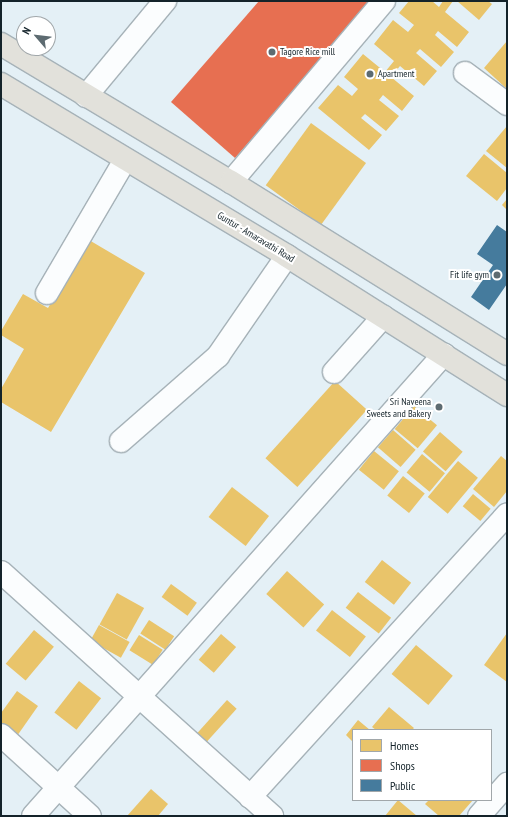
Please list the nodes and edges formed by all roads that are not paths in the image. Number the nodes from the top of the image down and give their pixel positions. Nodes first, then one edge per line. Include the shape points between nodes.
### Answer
1 (165, 1) edge
2 (384, 1) edge
3 (1, 44) edge
4 (465, 74) dead end
5 (1, 84) edge
6 (86, 96) junction
7 (507, 104) edge
8 (125, 160) junction
9 (231, 182) junction
10 (287, 256) junction
11 (47, 293) dead end
12 (383, 317) junction
13 (444, 354) junction
14 (507, 354) edge
15 (334, 372) dead end
16 (507, 395) edge
17 (121, 441) dead end
18 (507, 515) edge
19 (1, 572) edge
20 (139, 697) junction
21 (1, 735) edge
22 (507, 784) edge
23 (58, 787) junction
24 (250, 797) junction
25 (33, 816) edge
26 (90, 816) edge
27 (272, 816) edge
28 (479, 816) edge

1 - 6 street
2 - 9 street
3 - 6 main road
4 - 7 street
5 - 8 main road, Guntur - Amaravathi Road
6 - 9 main road
8 - 10 main road, Guntur - Amaravathi Road
8 - 11 street
9 - 14 main road
10 - 12 main road, Guntur - Amaravathi Road
10 - 17 street via 218,356
12 - 13 main road, Guntur - Amaravathi Road
12 - 15 street
13 - 16 main road, Guntur - Amaravathi Road
13 - 20 street
18 - 24 street
19 - 20 street
20 - 23 street
20 - 24 street
21 - 23 street
22 - 28 street
23 - 25 street
23 - 26 street
24 - 27 street

